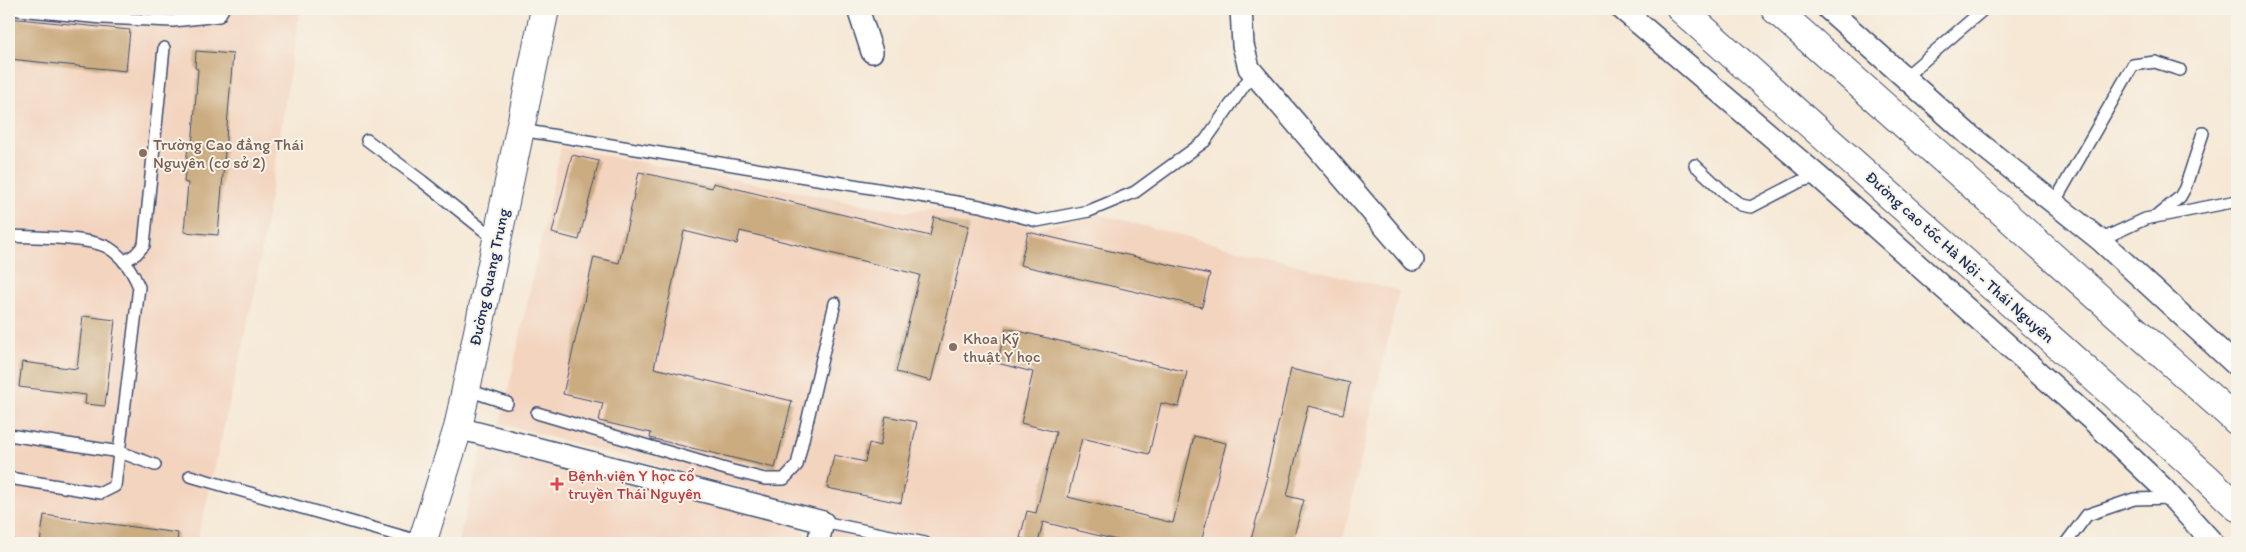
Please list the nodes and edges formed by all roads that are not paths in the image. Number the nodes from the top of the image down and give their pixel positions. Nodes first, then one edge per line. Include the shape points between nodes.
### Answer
1 (9, 9) edge
2 (223, 9) edge
3 (545, 9) edge
4 (858, 9) edge
5 (1241, 9) edge
6 (1622, 9) edge
7 (1681, 9) edge
8 (1775, 9) edge
9 (1828, 9) edge
10 (1984, 9) edge
11 (164, 48) dead end
12 (872, 52) dead end
13 (2180, 70) dead end
14 (1253, 73) junction
15 (1905, 77) junction
16 (521, 130) junction
17 (2203, 133) dead end
18 (367, 140) dead end
19 (1694, 165) dead end
20 (1819, 178) junction
21 (2237, 201) edge
22 (2054, 202) junction
23 (2157, 216) junction
24 (9, 236) edge
25 (496, 240) junction
26 (2100, 240) junction
27 (1413, 260) dead end
28 (124, 262) junction
29 (834, 303) dead end
30 (2237, 366) edge
31 (466, 389) junction
32 (507, 403) dead end
33 (537, 413) dead end
34 (2237, 421) edge
35 (458, 428) junction
36 (9, 435) edge
37 (120, 452) junction
38 (155, 465) dead end
39 (190, 476) dead end
40 (9, 478) edge
41 (2172, 498) junction
42 (2237, 507) edge
43 (823, 522) junction
44 (422, 543) edge
45 (818, 543) edge
46 (925, 543) edge
47 (2066, 543) edge
48 (2213, 543) edge

1 - 2 lane via 173,21 219,16
3 - 16 main road, Đường Quang Trung
4 - 12 street
5 - 14 street via 1243,45
6 - 20 street
7 - 42 main road, Đường cao tốc Hà Nội - Thái Nguyên
8 - 34 main road
9 - 15 street
10 - 15 lane
11 - 28 lane via 144,245
13 - 22 lane via 2155,62 2133,65
14 - 16 lane via 1205,141 1135,192 1089,211 1037,221 980,206
14 - 27 street
15 - 22 street via 1968,134
16 - 25 main road, Đường Quang Trung
17 - 23 lane via 2185,188 2180,197
18 - 25 lane
19 - 20 lane via 1726,194 1741,205 1751,207 1801,181
20 - 41 street via 2094,422
21 - 23 lane
22 - 26 street
23 - 26 lane
24 - 28 lane via 92,242 108,247
25 - 31 main road, Đường Quang Trung
26 - 30 street
28 - 37 lane via 133,272 139,287 139,300
29 - 33 lane via 797,465 784,479 729,470
31 - 32 lane
31 - 35 main road, Đường Quang Trung
35 - 43 street
35 - 44 main road, Đường Quang Trung
36 - 37 lane
37 - 38 lane
37 - 40 lane via 115,486 101,493
39 - 44 lane
41 - 47 lane via 2134,499 2087,515
41 - 48 street
43 - 45 street
43 - 46 lane

